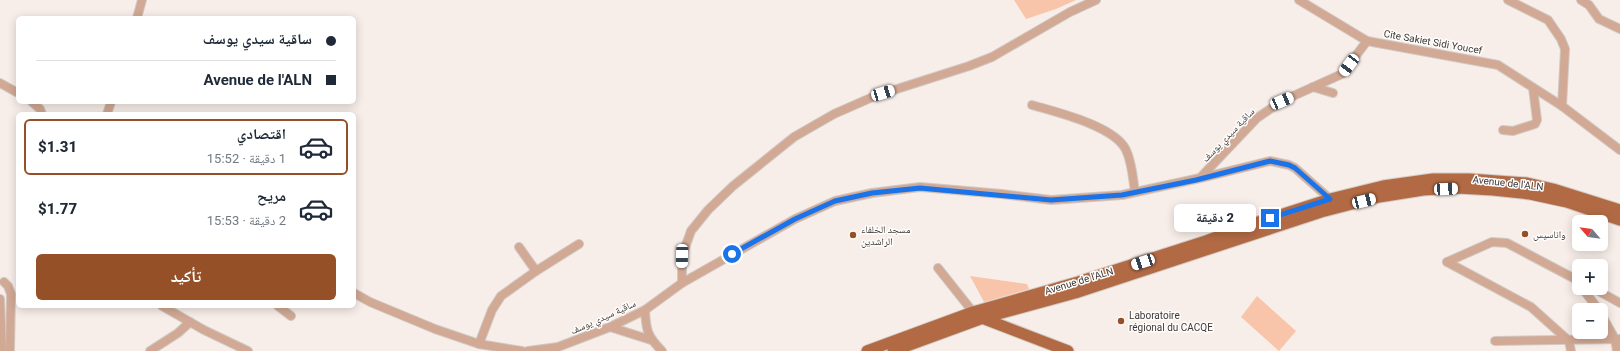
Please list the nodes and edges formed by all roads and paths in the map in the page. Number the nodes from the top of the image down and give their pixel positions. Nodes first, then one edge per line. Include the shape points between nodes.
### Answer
1 (142, 0) edge
2 (1096, 0) edge
3 (1299, 0) edge
4 (1508, 0) edge
5 (1581, 0) edge
6 (138, 16) edge
7 (1620, 29) edge
8 (1367, 40) junction
9 (0, 83) edge
10 (1313, 87) junction
11 (1533, 88) junction
12 (16, 92) edge
13 (1333, 93) dead end
14 (34, 104) edge
15 (1032, 105) dead end
16 (1562, 106) junction
17 (41, 112) edge
18 (1503, 130) dead end
19 (1620, 150) edge
20 (1200, 178) junction
21 (1135, 192) junction
22 (1332, 204) junction
23 (1620, 210) edge
24 (1620, 220) edge
25 (579, 244) dead end
26 (520, 247) dead end
27 (938, 268) dead end
28 (536, 271) junction
29 (1572, 278) edge
30 (4, 282) dead end
31 (682, 284) junction
32 (356, 294) edge
33 (1587, 295) edge
34 (1605, 295) edge
35 (0, 300) edge
36 (1594, 303) edge
37 (1620, 303) edge
38 (166, 308) edge
39 (281, 308) edge
40 (645, 310) junction
41 (978, 315) junction
42 (291, 316) dead end
43 (190, 322) junction
44 (1608, 324) edge
45 (610, 327) junction
46 (1618, 339) edge
47 (651, 340) junction
48 (1569, 340) junction
49 (1495, 341) dead end
50 (479, 344) junction
51 (1, 351) edge
52 (10, 351) edge
53 (150, 351) edge
54 (248, 351) edge
55 (522, 351) edge
56 (528, 351) edge
57 (662, 351) edge
58 (866, 351) edge
59 (893, 351) edge
60 (1068, 351) edge
61 (1571, 351) edge
62 (1617, 351) edge

1 - 6 street
2 - 31 street via 1070,12 992,58 875,96 834,114 794,137 762,161 708,210 691,231 682,256
3 - 8 street, Cite Sakiet Sidi Youcef
4 - 16 street via 1548,20 1561,39 1565,49
5 - 7 street via 1589,5 1599,19
8 - 10 street, ساقية سيدي يوسف via 1342,74
8 - 11 street, Cite Sakiet Sidi Youcef via 1498,65
9 - 12 street
10 - 13 street
10 - 20 street, ساقية سيدي يوسف via 1282,101 1257,118
11 - 16 street, Cite Sakiet Sidi Youcef
11 - 18 street via 1537,120 1535,124 1514,131
14 - 17 street
15 - 21 street via 1084,121 1115,137 1126,149
16 - 19 street, Cite Sakiet Sidi Youcef
20 - 21 street, ساقية سيدي يوسف
20 - 22 street, ساقية سيدي يوسف via 1270,161 1295,168
21 - 31 street, ساقية سيدي يوسف via 1051,200 920,188 872,193 835,201 795,219
22 - 23 main road, Avenue de l'ALN via 1393,184 1433,179 1469,179 1528,183
22 - 24 main road via 1423,190 1458,188 1530,194 1567,202
22 - 41 main road via 1074,293
25 - 28 street
26 - 28 street
27 - 41 street
28 - 50 street via 501,296 492,310
29 - 48 street via 1506,243 1492,242 1447,262 1530,307
30 - 52 street via 11,294
31 - 40 street, ساقية سيدي يوسف
32 - 50 street via 435,329
33 - 36 street
34 - 37 street
35 - 51 street
38 - 43 street
39 - 42 street
40 - 45 street, ساقية سيدي يوسف
40 - 47 street via 646,326
41 - 58 main road
41 - 59 main road
41 - 60 main road
43 - 53 street
43 - 54 street
44 - 46 street
45 - 47 street
45 - 56 street, ساقية سيدي يوسف via 558,347
46 - 48 street
46 - 62 street
47 - 57 street
48 - 49 street
48 - 61 street
50 - 55 street

